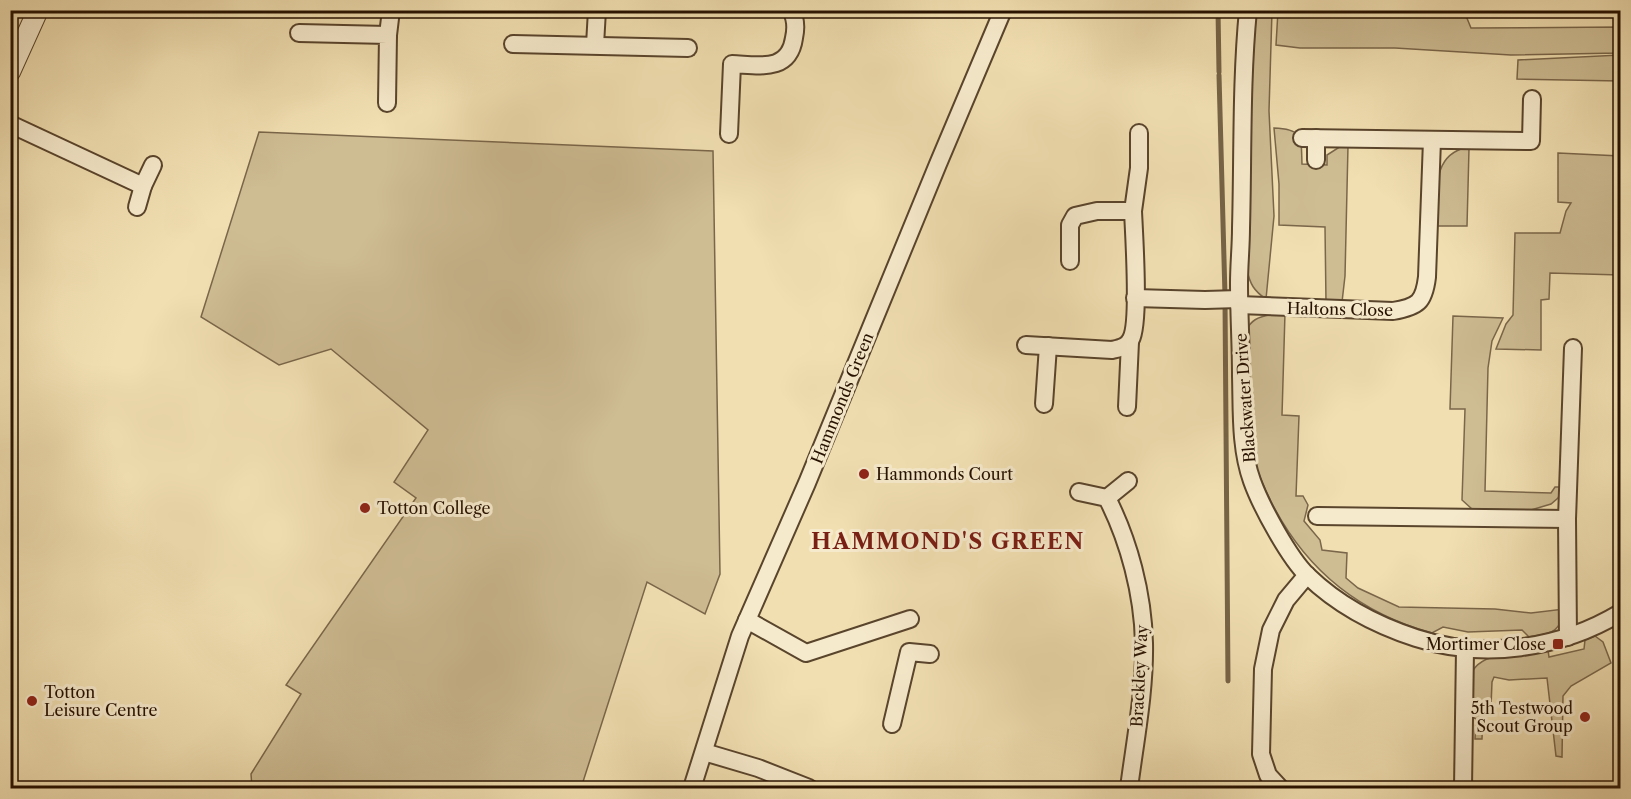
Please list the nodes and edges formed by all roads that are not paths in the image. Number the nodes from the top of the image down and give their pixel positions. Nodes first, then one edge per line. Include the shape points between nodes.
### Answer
1 (38, 10) edge
2 (391, 10) edge
3 (597, 10) edge
4 (791, 10) edge
5 (1003, 10) edge
6 (1248, 10) edge
7 (298, 33) dead end
8 (388, 35) junction
9 (513, 44) dead end
10 (596, 45) junction
11 (688, 48) dead end
12 (10, 72) edge
13 (1532, 99) dead end
14 (387, 103) dead end
15 (10, 124) edge
16 (1138, 133) dead end
17 (729, 134) dead end
18 (1432, 140) junction
19 (1316, 160) dead end
20 (153, 165) dead end
21 (143, 186) junction
22 (136, 207) dead end
23 (1133, 211) junction
24 (1070, 261) dead end
25 (1135, 298) junction
26 (1239, 302) junction
27 (1130, 342) junction
28 (1026, 345) dead end
29 (1048, 346) junction
30 (1573, 348) dead end
31 (1044, 404) dead end
32 (1127, 407) dead end
33 (1128, 481) dead end
34 (1079, 492) dead end
35 (1107, 498) junction
36 (1317, 516) dead end
37 (1567, 519) junction
38 (1307, 575) junction
39 (1620, 613) edge
40 (910, 619) dead end
41 (747, 620) junction
42 (1568, 637) junction
43 (1465, 649) junction
44 (930, 654) dead end
45 (892, 724) dead end
46 (704, 752) junction
47 (692, 789) edge
48 (809, 789) edge
49 (1129, 789) edge
50 (1280, 789) edge
51 (1463, 789) edge

1 - 12 street
2 - 8 street
3 - 10 street
4 - 17 street via 795,29 788,56 767,66 732,64
5 - 41 street, Hammonds Green
6 - 26 street, Blackwater Drive
7 - 8 street
8 - 14 street
9 - 10 street
10 - 11 street
13 - 18 street via 1531,141
15 - 21 street
16 - 23 street via 1139,168
18 - 19 street via 1309,138
18 - 26 street, Haltons Close via 1427,277 1425,294 1419,303 1394,311
20 - 21 street
21 - 22 street
23 - 24 street via 1097,211 1075,216 1070,225
23 - 25 street
25 - 26 street
25 - 27 street via 1134,334
26 - 38 street, Blackwater Drive via 1245,452 1252,481 1279,535
27 - 29 street via 1112,350
27 - 32 street
28 - 29 street
29 - 31 street
30 - 37 street
33 - 35 street
34 - 35 street
35 - 49 street, Brackley Way via 1124,537 1142,611 1141,692
36 - 37 street
37 - 42 street
38 - 43 street, Blackwater Drive via 1347,607 1388,628
38 - 50 street via 1286,600 1271,630 1263,669 1261,754 1268,775
39 - 42 street, Blackwater Drive
40 - 41 street via 806,653
41 - 46 street, Hammonds Green
42 - 43 street, Blackwater Drive via 1539,645
43 - 51 street
44 - 45 street via 909,652
46 - 47 street, Hammonds Green
46 - 48 street

